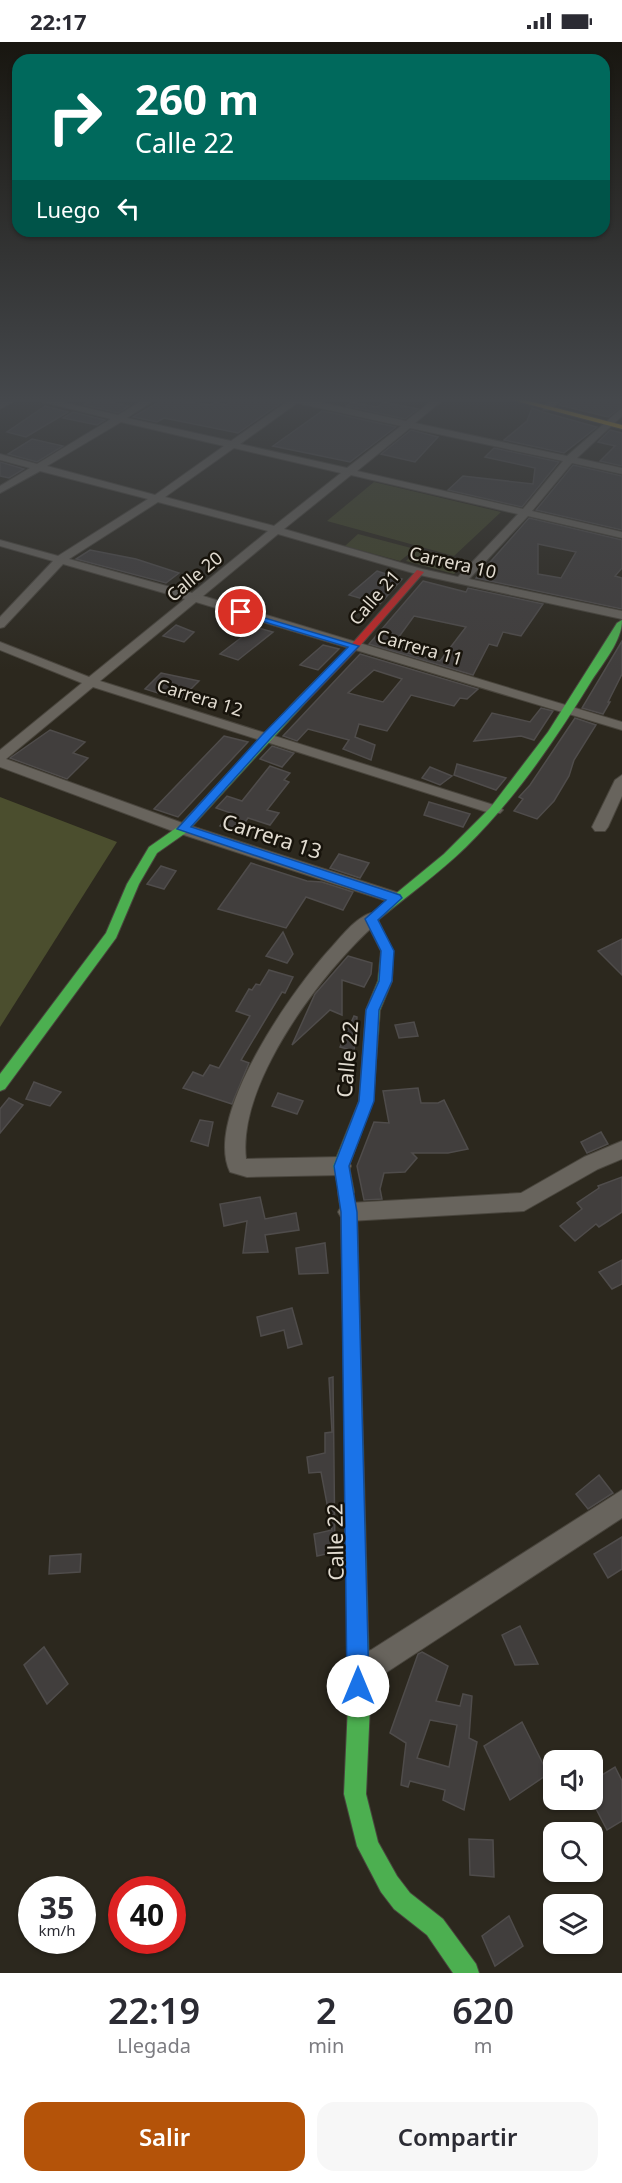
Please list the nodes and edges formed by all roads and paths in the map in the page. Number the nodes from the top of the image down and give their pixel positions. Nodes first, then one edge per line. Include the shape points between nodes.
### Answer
1 (123, 489) edge
2 (170, 489) edge
3 (329, 489) edge
4 (429, 489) edge
5 (545, 489) edge
6 (157, 498) junction
7 (526, 512) junction
8 (276, 530) junction
9 (622, 535) edge
10 (0, 543) edge
11 (61, 559) junction
12 (420, 572) junction
13 (460, 581) junction
14 (196, 598) junction
15 (622, 615) edge
16 (0, 624) edge
17 (622, 624) edge
18 (0, 646) edge
19 (355, 646) junction
20 (93, 683) junction
21 (569, 709) junction
22 (622, 726) edge
23 (266, 737) junction
24 (0, 759) edge
25 (622, 780) edge
26 (495, 810) junction
27 (600, 827) dead end
28 (183, 829) junction
29 (396, 898) junction
30 (371, 919) junction
31 (0, 1086) edge
32 (622, 1150) edge
33 (341, 1166) junction
34 (349, 1212) junction
35 (622, 1503) edge
36 (357, 1668) junction
37 (467, 1973) edge

1 - 6 street, Carrera 10
2 - 6 street
3 - 8 street, Calle 20
4 - 7 street
5 - 7 street
6 - 8 street, Carrera 10
6 - 11 street
7 - 9 street
7 - 13 street
8 - 12 street, Carrera 10
8 - 14 street, Calle 20
10 - 11 street, Carrera 11
11 - 14 street, Carrera 11
11 - 16 street
12 - 13 street, Carrera 10
12 - 19 street, Calle 21
13 - 15 street, Carrera 10
14 - 19 street, Carrera 11
14 - 20 street, Calle 20
17 - 21 street
18 - 20 street, Carrera 12
19 - 21 street, Carrera 11
19 - 23 street, Calle 21
20 - 23 street, Carrera 12
20 - 24 street, Calle 20
21 - 22 street, Carrera 11
21 - 26 street
23 - 26 street, Carrera 12
23 - 28 street, Calle 21
24 - 28 street, Carrera 13
25 - 27 street
26 - 29 street via 447,860
28 - 29 street, Carrera 13
28 - 31 street, Calle 21 via 153,850 133,884 112,935
29 - 30 street
30 - 33 street, Calle 22 via 387,951 385,981 372,1010 366,1101
30 - 33 street via 348,937 271,1041 240,1118 234,1156 237,1166 247,1168
32 - 34 street via 591,1163 524,1202
33 - 34 street, Calle 22
34 - 36 street, Calle 22
35 - 36 street via 377,1662
36 - 37 street, Calle 22 via 355,1794 368,1846 402,1901 435,1927

